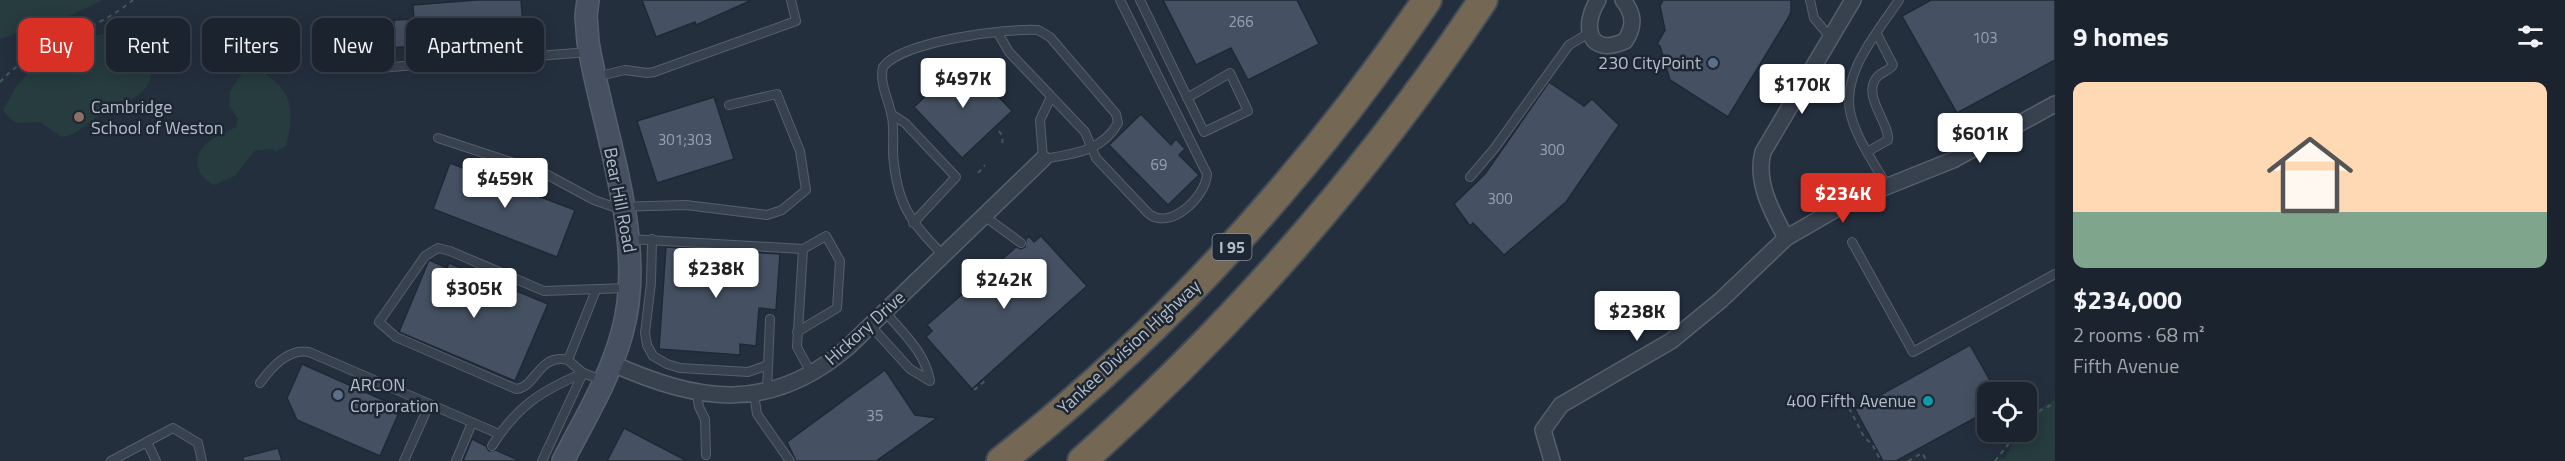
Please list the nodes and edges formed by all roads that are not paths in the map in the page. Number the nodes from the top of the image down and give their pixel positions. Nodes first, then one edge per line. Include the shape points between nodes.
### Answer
1 (588, 0) edge
2 (791, 0) edge
3 (1120, 0) edge
4 (1140, 0) edge
5 (1427, 0) edge
6 (1483, 0) edge
7 (1598, 0) edge
8 (1623, 0) edge
9 (1810, 0) edge
10 (1853, 0) edge
11 (1899, 0) edge
12 (998, 33) junction
13 (1589, 33) junction
14 (1876, 34) junction
15 (1830, 37) junction
16 (589, 52) junction
17 (394, 67) edge
18 (594, 77) junction
19 (1051, 97) junction
20 (1187, 98) junction
21 (2055, 104) edge
22 (729, 105) dead end
23 (891, 114) junction
24 (438, 138) dead end
25 (1093, 148) junction
26 (1867, 152) junction
27 (1043, 159) junction
28 (1470, 177) dead end
29 (1887, 186) junction
30 (624, 209) junction
31 (984, 216) junction
32 (913, 223) junction
33 (1786, 238) junction
34 (629, 239) junction
35 (652, 239) junction
36 (1852, 242) dead end
37 (1021, 243) dead end
38 (803, 249) junction
39 (944, 255) junction
40 (2055, 274) edge
41 (631, 288) junction
42 (596, 290) junction
43 (885, 312) junction
44 (770, 319) dead end
45 (870, 326) junction
46 (797, 332) junction
47 (568, 360) junction
48 (768, 365) junction
49 (607, 372) junction
50 (811, 373) junction
51 (583, 374) junction
52 (260, 383) dead end
53 (760, 392) junction
54 (697, 394) junction
55 (429, 405) junction
56 (472, 423) junction
57 (500, 434) junction
58 (147, 442) junction
59 (492, 446) dead end
60 (706, 455) dead end
61 (111, 461) edge
62 (156, 461) edge
63 (202, 461) edge
64 (404, 461) edge
65 (456, 461) edge
66 (542, 461) edge
67 (563, 461) edge
68 (790, 461) edge
69 (1001, 461) edge
70 (1082, 461) edge
71 (1552, 461) edge

1 - 16 street, Bear Hill Road
2 - 18 lane via 796,21 654,72 625,70
3 - 25 lane via 1205,170 1206,182 1187,206 1170,218 1156,220 1100,162
4 - 20 lane
5 - 69 highway, Yankee Division Highway / I 95 via 1372,79 1274,201 1098,379
6 - 70 highway, I 95 via 1395,124 1304,236 1196,354
7 - 13 street via 1590,13
8 - 13 street via 1633,23 1625,41 1604,45
9 - 15 lane via 1814,18
10 - 15 street
11 - 14 lane
12 - 19 lane via 1005,47
12 - 23 lane via 920,45 891,59 883,67 882,79
12 - 25 lane via 1034,29 1047,33 1116,114 1116,126
13 - 28 lane via 1569,45
14 - 26 lane via 1854,71 1850,95 1851,113
14 - 26 lane via 1893,65 1877,77 1873,93 1873,102 1889,133 1888,140
15 - 33 street via 1771,135 1761,159 1768,202
16 - 17 lane
16 - 18 street, Bear Hill Road
18 - 30 street, Bear Hill Road
19 - 25 lane via 1085,132
19 - 27 lane via 1040,120
20 - 20 lane via 1204,132 1248,111 1230,73
21 - 29 street via 1953,160
22 - 30 lane via 777,94 800,151 806,190 782,210 768,215 686,205
23 - 32 lane via 896,174
23 - 32 lane via 956,177
24 - 30 lane via 544,173 600,203
25 - 27 lane
26 - 29 lane
27 - 31 street, Hickory Drive
29 - 33 street via 1848,202
30 - 34 street, Bear Hill Road
31 - 37 lane
31 - 39 street, Hickory Drive
32 - 39 lane
33 - 71 street via 1671,341 1561,405 1544,430
34 - 35 lane
34 - 41 street, Bear Hill Road
35 - 38 lane
35 - 48 lane via 645,333 653,356 680,368 748,372
36 - 40 lane via 1913,352
38 - 46 lane
38 - 46 lane via 826,236 840,261 837,308
39 - 43 street, Hickory Drive
41 - 42 lane
41 - 49 street, Bear Hill Road via 623,332
42 - 47 lane
42 - 47 lane via 544,291 438,248 425,256 379,322 396,337 516,388 549,361
43 - 45 street, Hickory Drive
43 - 45 lane via 919,351 930,381 910,369
44 - 48 lane
45 - 50 street, Hickory Drive via 839,355
46 - 50 lane via 798,352
47 - 51 lane
48 - 53 lane
49 - 51 lane
49 - 54 street, Hickory Drive
49 - 67 street, Bear Hill Road
50 - 53 street, Hickory Drive
51 - 57 lane via 542,393 510,418
51 - 66 lane
52 - 55 lane via 288,355 303,351
53 - 54 street, Hickory Drive
53 - 68 lane via 757,414
54 - 60 lane via 705,419
55 - 56 lane
55 - 64 lane
56 - 57 lane
56 - 65 lane
57 - 59 lane
58 - 61 lane
58 - 62 lane
58 - 63 lane via 173,428 198,443

